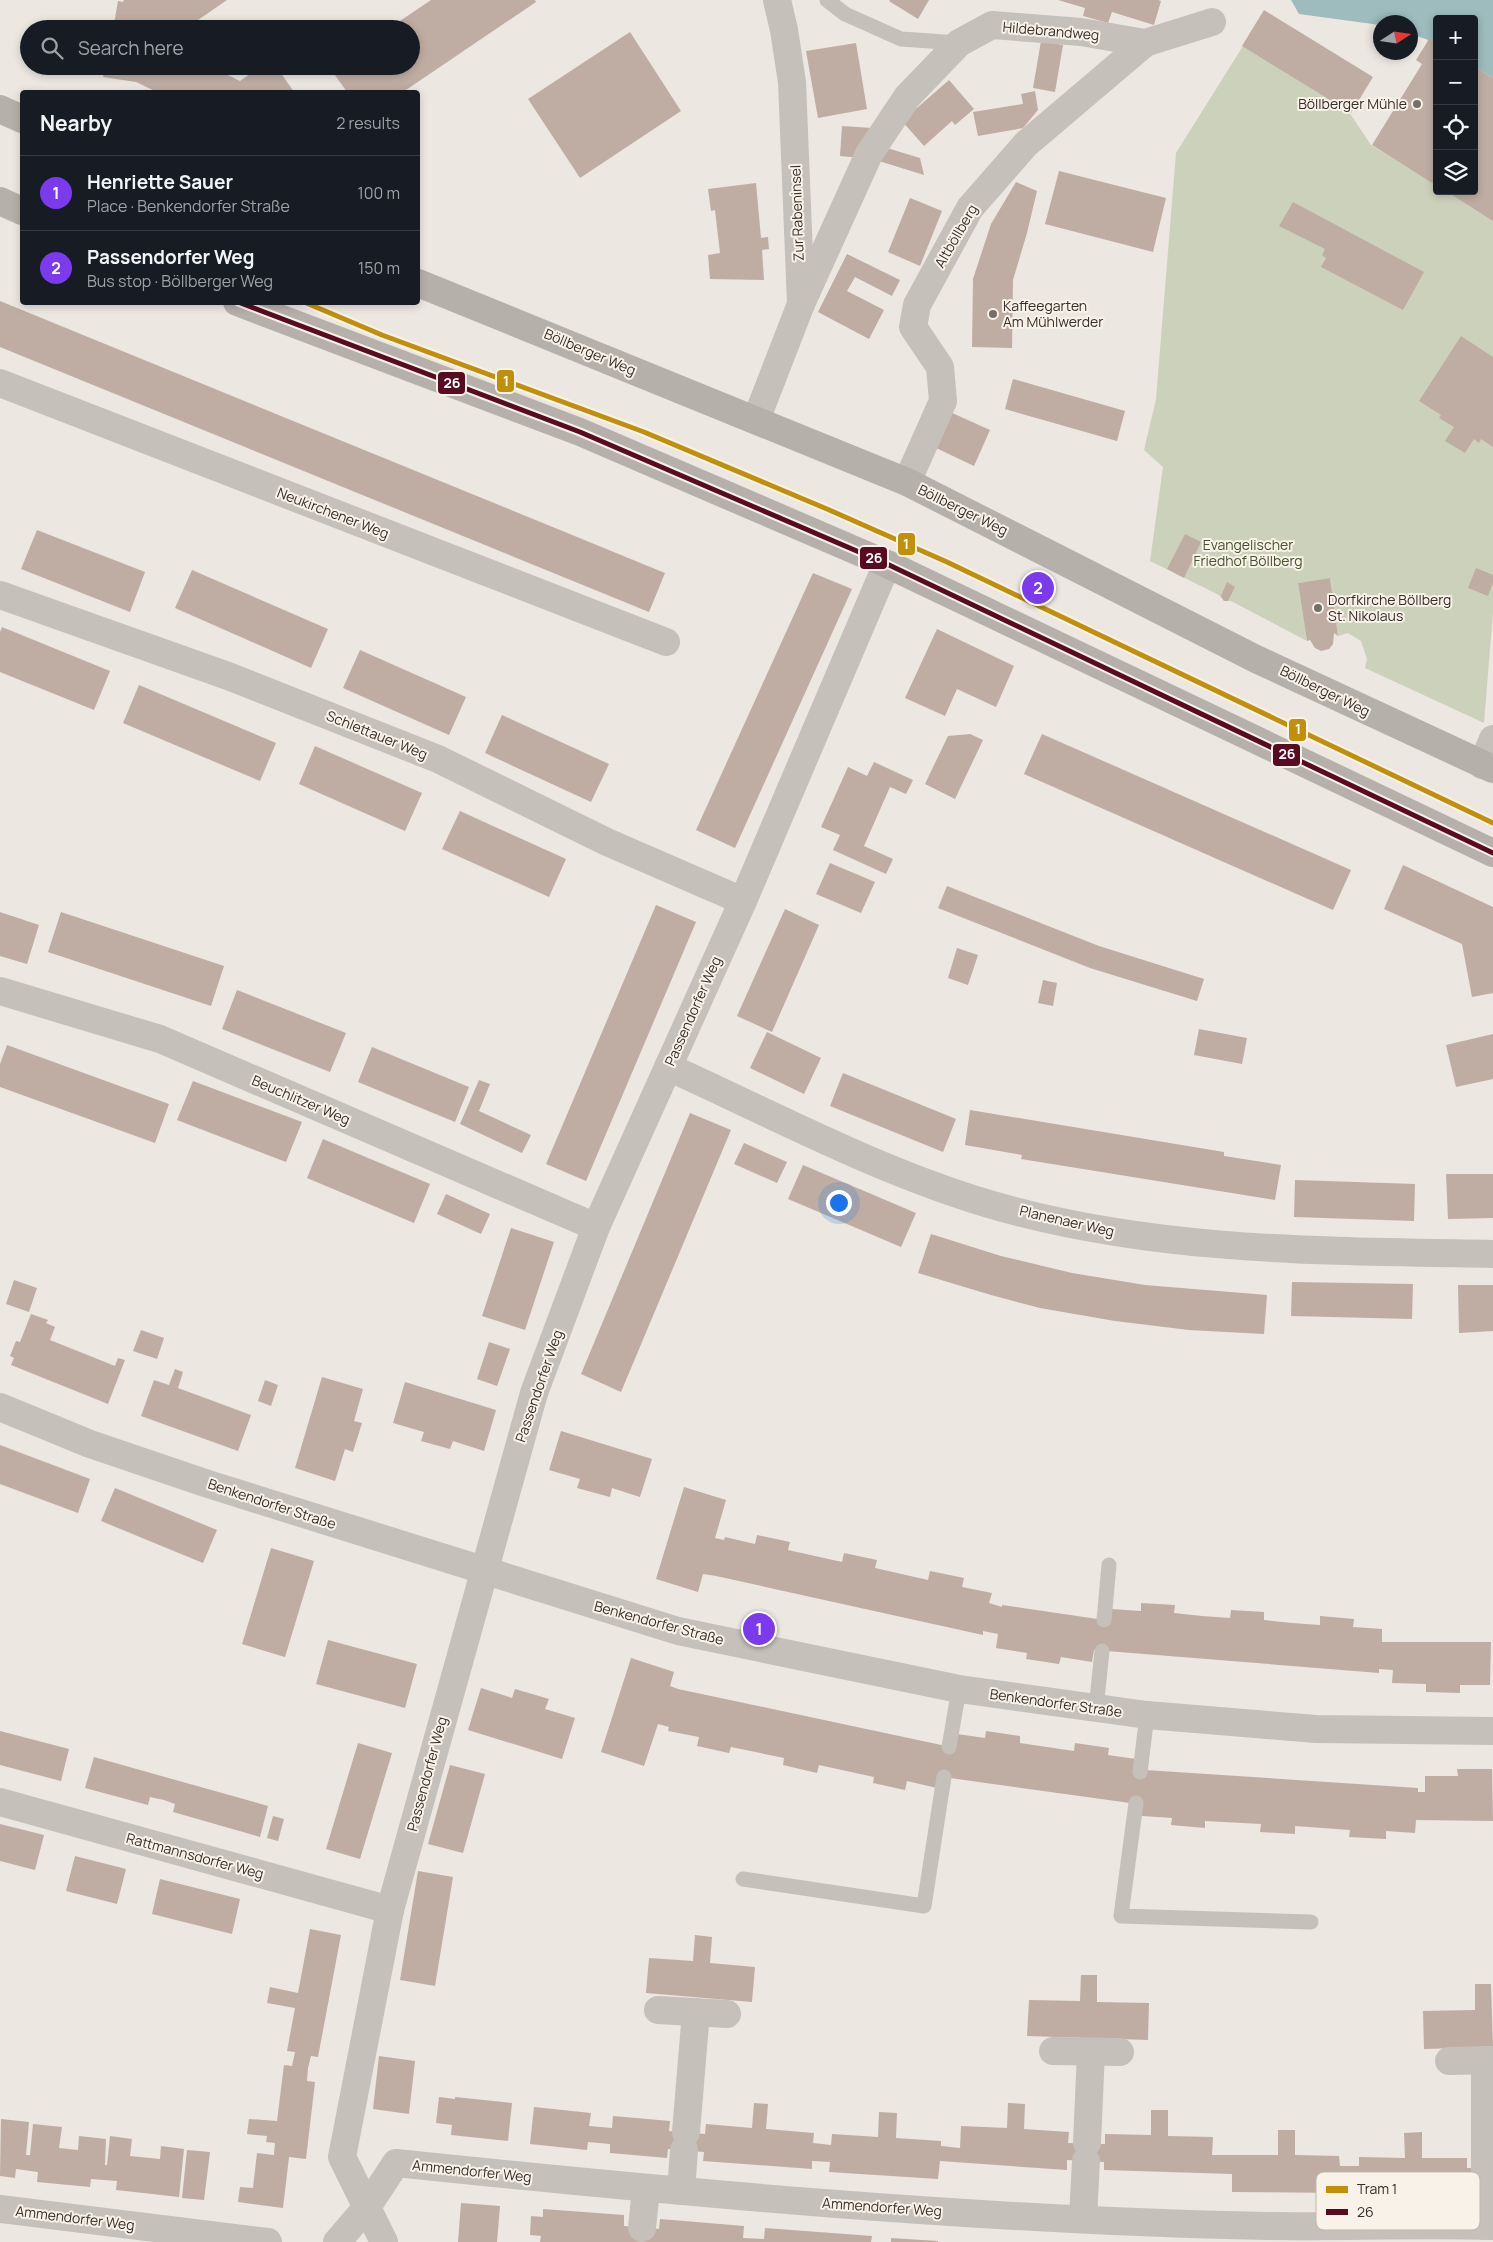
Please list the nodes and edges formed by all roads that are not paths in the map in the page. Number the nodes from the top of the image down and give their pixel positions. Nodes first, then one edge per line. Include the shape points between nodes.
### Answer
1 (776, 0) edge
2 (827, 0) edge
3 (1212, 22) dead end
4 (959, 43) junction
5 (1145, 43) junction
6 (0, 109) edge
7 (20, 118) edge
8 (0, 201) edge
9 (20, 210) edge
10 (420, 284) edge
11 (801, 304) junction
12 (245, 305) edge
13 (0, 383) edge
14 (756, 420) junction
15 (907, 482) junction
16 (887, 564) junction
17 (0, 595) edge
18 (666, 642) dead end
19 (1493, 739) edge
20 (1488, 767) edge
21 (1493, 853) edge
22 (743, 901) junction
23 (0, 991) edge
24 (668, 1067) junction
25 (596, 1227) junction
26 (1493, 1254) edge
27 (0, 1407) edge
28 (1109, 1565) dead end
29 (483, 1571) junction
30 (1104, 1620) dead end
31 (1102, 1651) dead end
32 (958, 1689) junction
33 (1096, 1709) junction
34 (1147, 1715) junction
35 (1493, 1731) edge
36 (949, 1746) dead end
37 (1140, 1772) dead end
38 (944, 1777) dead end
39 (0, 1802) edge
40 (1136, 1803) dead end
41 (743, 1879) dead end
42 (390, 1910) junction
43 (1311, 1922) dead end
44 (658, 2010) dead end
45 (696, 2012) junction
46 (727, 2014) dead end
47 (1053, 2051) dead end
48 (1091, 2052) junction
49 (1120, 2052) dead end
50 (1489, 2060) edge
51 (1449, 2061) dead end
52 (646, 2189) junction
53 (681, 2191) junction
54 (367, 2207) junction
55 (0, 2209) edge
56 (1084, 2218) junction
57 (1316, 2226) edge
58 (1489, 2226) edge
59 (642, 2228) dead end
60 (268, 2242) edge
61 (337, 2242) edge
62 (384, 2242) edge

1 - 11 street, Zur Rabeninsel via 792,82
2 - 4 lane via 845,14 900,39
3 - 5 street, Hildebrandweg
4 - 5 street, Hildebrandweg via 992,26 1081,32
4 - 11 street, Hildebrandweg via 907,97 869,154
5 - 15 street, Altböllberg via 1026,144 970,208 916,305 913,327 940,367 943,400
6 - 7 street
8 - 9 street
10 - 14 street, Böllberger Weg
11 - 14 street, Zur Rabeninsel
12 - 16 street via 580,432
13 - 18 street, Neukirchener Weg
14 - 15 street, Böllberger Weg
15 - 20 street, Böllberger Weg via 1256,658
16 - 21 street
16 - 22 street, Passendorfer Weg
17 - 22 street, Schlettauer Weg via 228,676 438,759 607,842
19 - 20 street
22 - 24 street, Passendorfer Weg
23 - 25 street, Beuchlitzer Weg via 160,1039
24 - 25 street, Passendorfer Weg
24 - 26 street, Planenaer Weg via 913,1179 990,1204 1100,1231 1226,1246
25 - 29 street, Passendorfer Weg via 534,1392
27 - 29 street, Benkendorfer Straße via 90,1444
28 - 30 lane
29 - 32 street, Benkendorfer Straße via 678,1631
29 - 42 street, Passendorfer Weg
31 - 33 lane
32 - 33 street, Benkendorfer Straße
32 - 36 lane
33 - 34 street, Benkendorfer Straße
34 - 35 street, Benkendorfer Straße via 1316,1729
34 - 37 lane
38 - 41 lane via 924,1906
39 - 42 street, Rattmannsdorfer Weg
40 - 43 lane via 1121,1916
42 - 54 street, Passendorfer Weg via 342,2157
44 - 45 street
45 - 46 street
45 - 53 street
47 - 48 street
48 - 49 street
48 - 56 street
50 - 51 street, Ammendorfer Weg
50 - 58 street, Ammendorfer Weg via 1485,2176
52 - 53 street, Ammendorfer Weg
52 - 54 street, Ammendorfer Weg via 396,2163
52 - 59 street
53 - 56 street, Ammendorfer Weg via 889,2208
54 - 61 street, Ammendorfer Weg
54 - 62 street, Passendorfer Weg
55 - 60 street, Ammendorfer Weg
56 - 57 street, Ammendorfer Weg

